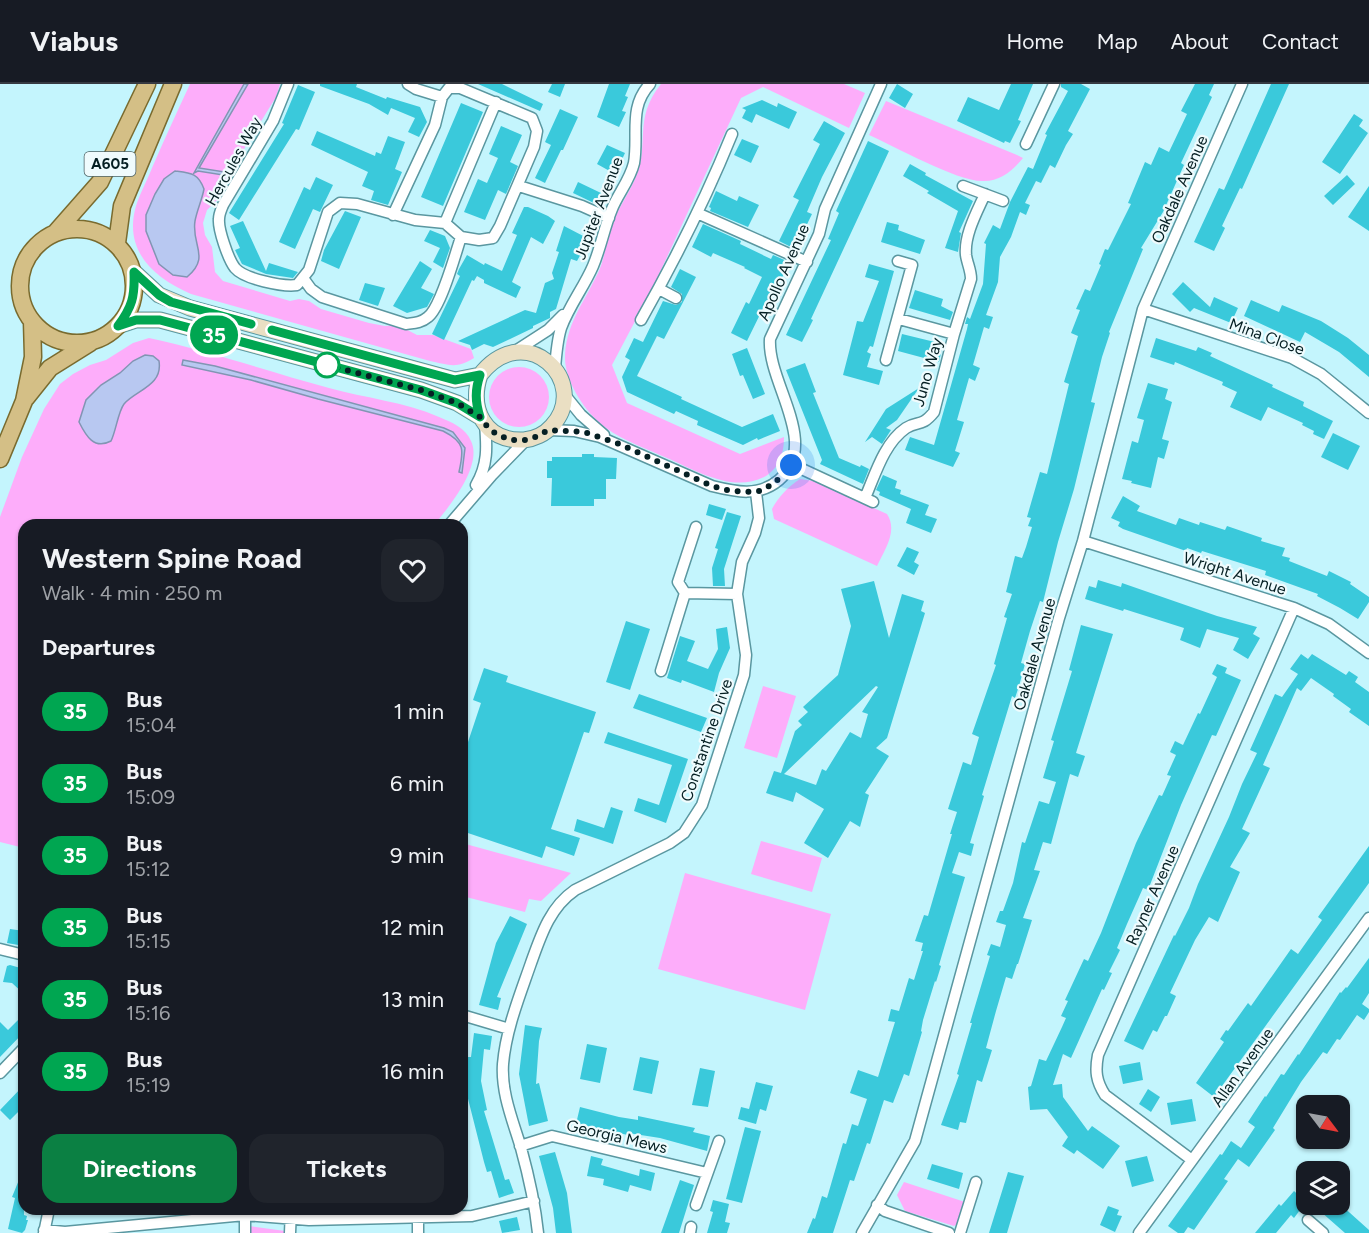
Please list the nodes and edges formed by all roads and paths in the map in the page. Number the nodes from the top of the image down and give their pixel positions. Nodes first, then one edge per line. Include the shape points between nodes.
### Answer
1 (147, 84) edge
2 (173, 84) edge
3 (288, 84) edge
4 (408, 84) edge
5 (650, 84) edge
6 (881, 84) edge
7 (1054, 84) edge
8 (1242, 84) edge
9 (449, 86) edge
10 (442, 98) junction
11 (496, 102) junction
12 (732, 134) dead end
13 (1026, 144) dead end
14 (519, 186) junction
15 (963, 186) dead end
16 (985, 194) junction
17 (1003, 201) dead end
18 (697, 213) junction
19 (393, 215) junction
20 (609, 218) junction
21 (445, 222) junction
22 (55, 233) junction
23 (461, 237) junction
24 (117, 243) junction
25 (898, 261) dead end
26 (807, 262) junction
27 (134, 272) junction
28 (303, 278) junction
29 (659, 289) junction
30 (676, 298) dead end
31 (572, 306) junction
32 (1143, 309) junction
33 (899, 319) junction
34 (641, 320) dead end
35 (32, 321) junction
36 (118, 326) junction
37 (954, 334) junction
38 (93, 341) junction
39 (514, 352) junction
40 (886, 360) dead end
41 (555, 369) junction
42 (480, 375) junction
43 (564, 394) junction
44 (24, 401) junction
45 (1369, 413) edge
46 (482, 421) junction
47 (548, 430) junction
48 (526, 440) junction
49 (617, 443) junction
50 (0, 459) edge
51 (791, 465) junction
52 (756, 492) junction
53 (464, 506) junction
54 (454, 519) edge
55 (696, 527) dead end
56 (1083, 541) junction
57 (685, 594) junction
58 (737, 594) junction
59 (1294, 608) junction
60 (1369, 653) edge
61 (661, 671) dead end
62 (1369, 918) edge
63 (0, 950) edge
64 (18, 954) edge
65 (468, 1017) edge
66 (509, 1029) junction
67 (18, 1054) edge
68 (0, 1073) edge
69 (719, 1141) dead end
70 (520, 1146) junction
71 (1192, 1160) junction
72 (707, 1173) junction
73 (976, 1182) dead end
74 (534, 1201) junction
75 (696, 1205) dead end
76 (877, 1205) junction
77 (48, 1215) edge
78 (227, 1215) edge
79 (245, 1215) edge
80 (291, 1215) edge
81 (407, 1215) edge
82 (418, 1219) junction
83 (1308, 1220) dead end
84 (148, 1228) edge
85 (44, 1231) edge
86 (245, 1233) edge
87 (290, 1233) edge
88 (418, 1233) edge
89 (538, 1233) edge
90 (862, 1233) edge
91 (950, 1233) edge
92 (960, 1233) edge
93 (1139, 1233) edge
94 (1323, 1233) edge

1 - 22 main road, A605 via 100,182
2 - 24 main road, A605 via 122,206
3 - 28 street, Hercules Way via 273,121 223,205 219,227 235,268 245,275 286,286 297,285
4 - 10 street
5 - 20 street, Jupiter Avenue via 635,115 634,164
6 - 26 street, Apollo Avenue via 825,209
7 - 13 street
8 - 32 street, Oakdale Avenue
9 - 10 street
9 - 11 street
10 - 19 street via 435,125
11 - 14 street via 532,118 537,131
11 - 21 street
12 - 18 street via 727,162
14 - 20 street
14 - 23 street via 493,238
15 - 16 street
16 - 17 street
16 - 37 street, Juno Way via 968,238 966,255 971,279
18 - 26 street
18 - 29 street
19 - 21 street
19 - 28 street via 340,203 328,212
20 - 31 street, Jupiter Avenue via 594,264
21 - 23 street
22 - 24 main road via 87,229
22 - 35 main road via 34,248 22,271 21,297
23 - 28 street via 438,302 431,316 420,323 406,324 322,297
24 - 27 main road
25 - 33 street via 912,265
26 - 51 street, Apollo Avenue via 770,339 769,351 794,434
27 - 36 main road via 135,292
27 - 42 street via 159,295 190,308 455,380
29 - 30 street
29 - 34 street
31 - 39 street, Jupiter Avenue via 548,330
31 - 41 street, Jupiter Avenue via 558,339
32 - 45 street, Mina Close via 1293,358 1322,374
32 - 56 street, Oakdale Avenue
33 - 37 street, Juno Way
33 - 40 street
35 - 38 main road via 59,340 76,344
35 - 44 main road via 33,357
36 - 38 main road
36 - 46 street via 136,320 160,320 421,390 457,403
37 - 51 street, Juno Way via 934,412 926,422 907,428 892,442 869,500
38 - 44 main road via 50,368
39 - 41 street via 537,355
39 - 42 street via 489,363
41 - 43 street
42 - 46 street via 475,396
43 - 47 street via 562,410
43 - 49 street via 591,424
44 - 50 main road
46 - 48 street via 496,434
46 - 53 street via 487,455 483,474
47 - 48 street
47 - 49 street via 584,432
48 - 53 street
49 - 52 street via 712,486
51 - 52 street via 774,484
52 - 58 street, Constantine Drive via 759,518 742,562
53 - 54 street
55 - 57 street via 678,582
56 - 59 street, Wright Avenue
56 - 76 street, Oakdale Avenue via 915,1141
57 - 58 street
57 - 61 street
58 - 66 street, Constantine Drive via 746,655 744,675 695,818 684,834 670,843 561,899 542,934
59 - 60 street, Wright Avenue via 1329,624
59 - 71 street, Rayner Avenue via 1095,1070 1105,1095
62 - 71 street, Allan Avenue
63 - 64 street
65 - 66 street
66 - 70 street, Constantine Drive via 503,1065 505,1096
67 - 68 street
69 - 72 street
70 - 72 street, Georgia Mews via 552,1136
70 - 74 street, Constantine Drive
71 - 93 street, Allan Avenue
72 - 75 street
73 - 92 street
74 - 82 street via 472,1216
74 - 89 street, Constantine Drive
76 - 90 street, Oakdale Avenue
76 - 91 street
77 - 85 street
78 - 84 street
79 - 86 street
80 - 87 street
81 - 82 street
82 - 88 street
83 - 94 street
84 - 85 street

